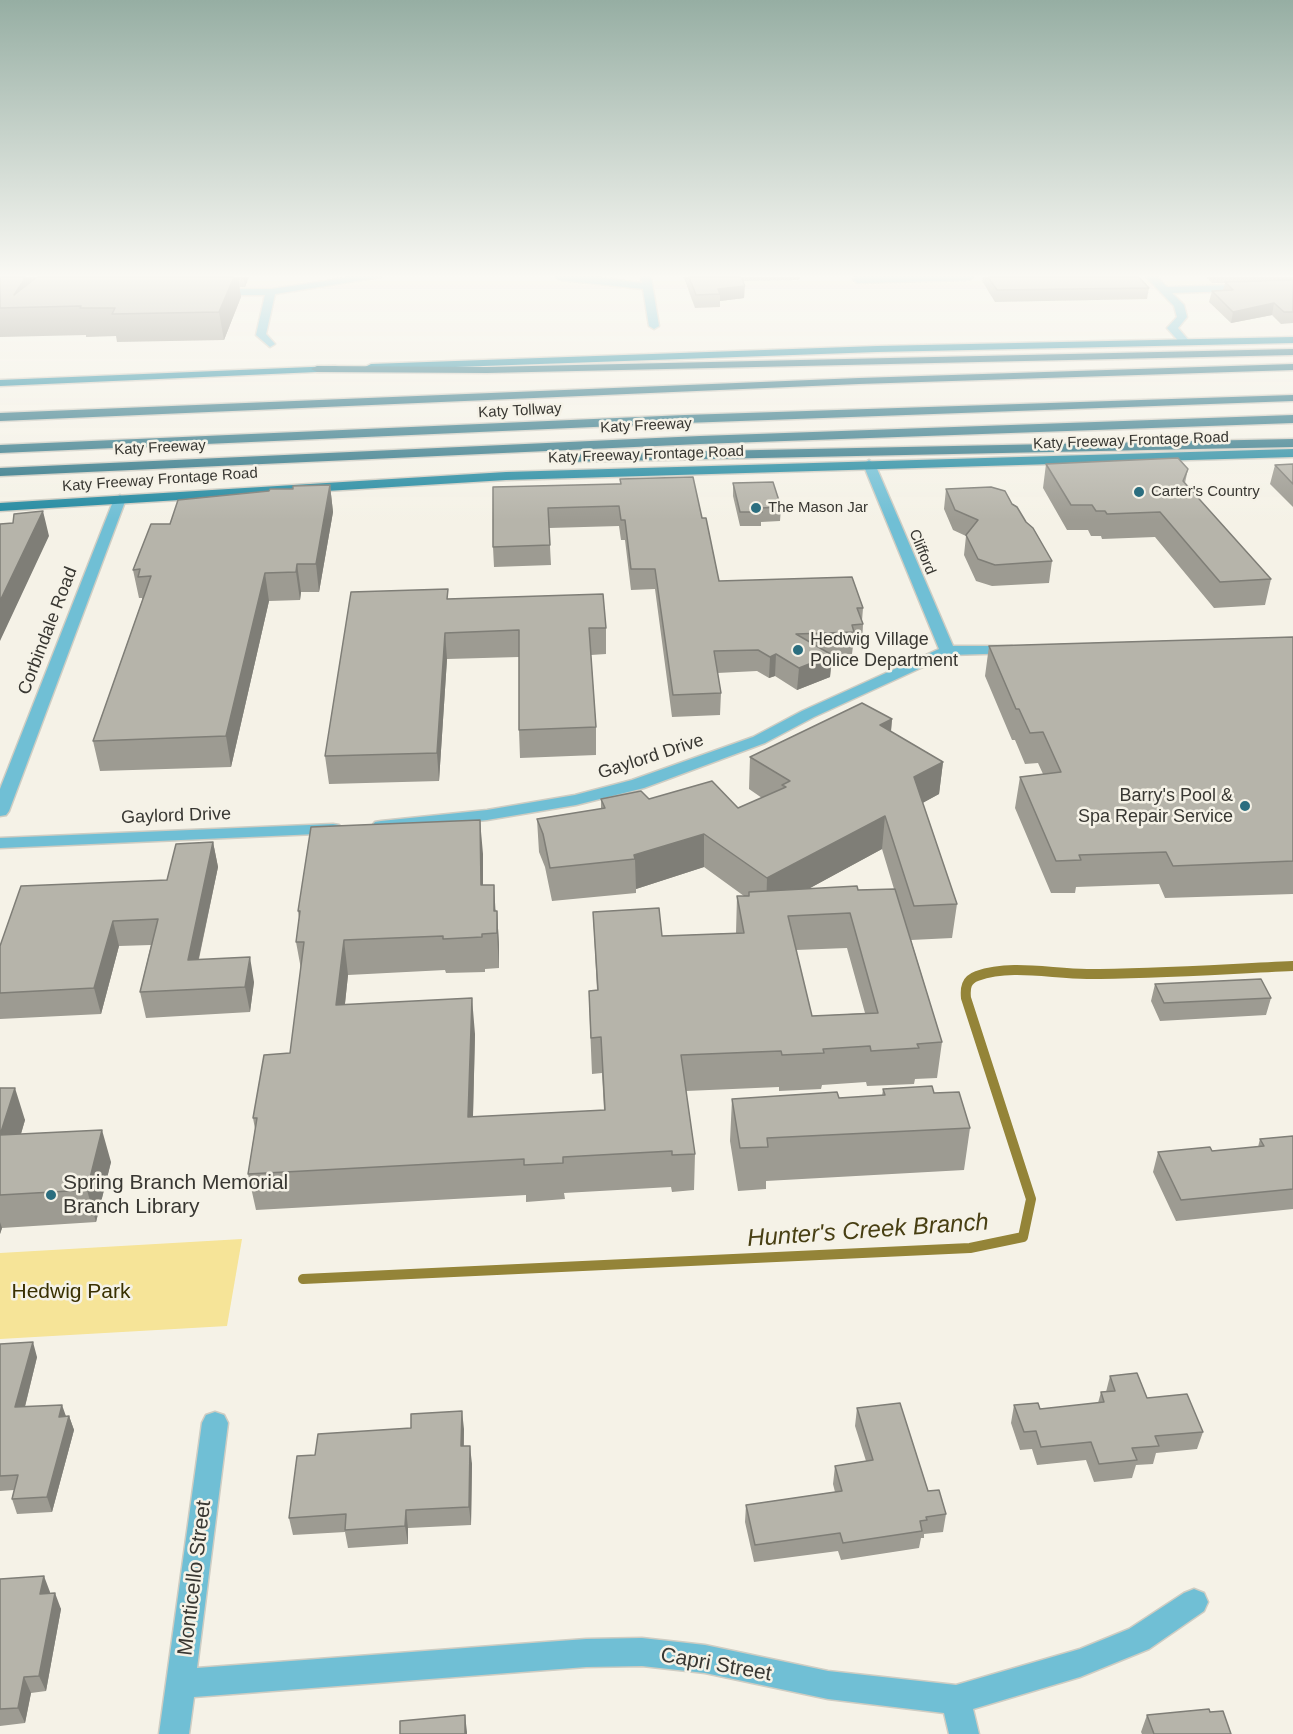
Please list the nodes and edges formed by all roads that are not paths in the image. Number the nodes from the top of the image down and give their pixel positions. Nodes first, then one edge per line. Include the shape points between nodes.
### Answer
1 (621, 358) edge
2 (1028, 358) edge
3 (1293, 367) edge
4 (317, 369) junction
5 (2, 383) edge
6 (1293, 387) edge
7 (1293, 398) edge
8 (0, 417) edge
9 (1293, 419) edge
10 (0, 438) edge
11 (1293, 443) edge
12 (0, 449) edge
13 (1293, 453) edge
14 (265, 459) junction
15 (869, 464) junction
16 (0, 472) edge
17 (120, 499) junction
18 (0, 507) edge
19 (1024, 650) edge
20 (947, 651) junction
21 (0, 811) edge
22 (364, 827) edge
23 (347, 828) edge
24 (0, 843) edge
25 (215, 1423) dead end
26 (1194, 1602) dead end
27 (181, 1684) junction
28 (956, 1700) junction
29 (174, 1734) edge
30 (964, 1734) edge

1 - 4 main road
2 - 4 highway via 487,370
3 - 8 highway
4 - 5 main road
6 - 10 highway, Katy Tollway via 732,406
7 - 12 highway, Katy Tollway via 673,419
9 - 14 highway, Katy Freeway
11 - 14 highway via 568,458
13 - 15 main road, Katy Freeway Frontage Road
14 - 16 highway, Katy Freeway
15 - 17 main road, Katy Freeway Frontage Road via 473,477
15 - 20 street, Clifford
17 - 18 main road, Katy Freeway Frontage Road
17 - 21 street, Corbindale Road
19 - 20 street, Gaylord Drive
20 - 22 street, Gaylord Drive via 759,740 638,784 576,800 487,815
23 - 24 street, Gaylord Drive
25 - 27 street, Monticello Street
26 - 28 street, Capri Street via 1139,1639 1080,1663
27 - 28 street, Capri Street via 642,1652 705,1659 828,1685
27 - 29 street, Monticello Street
28 - 30 street

